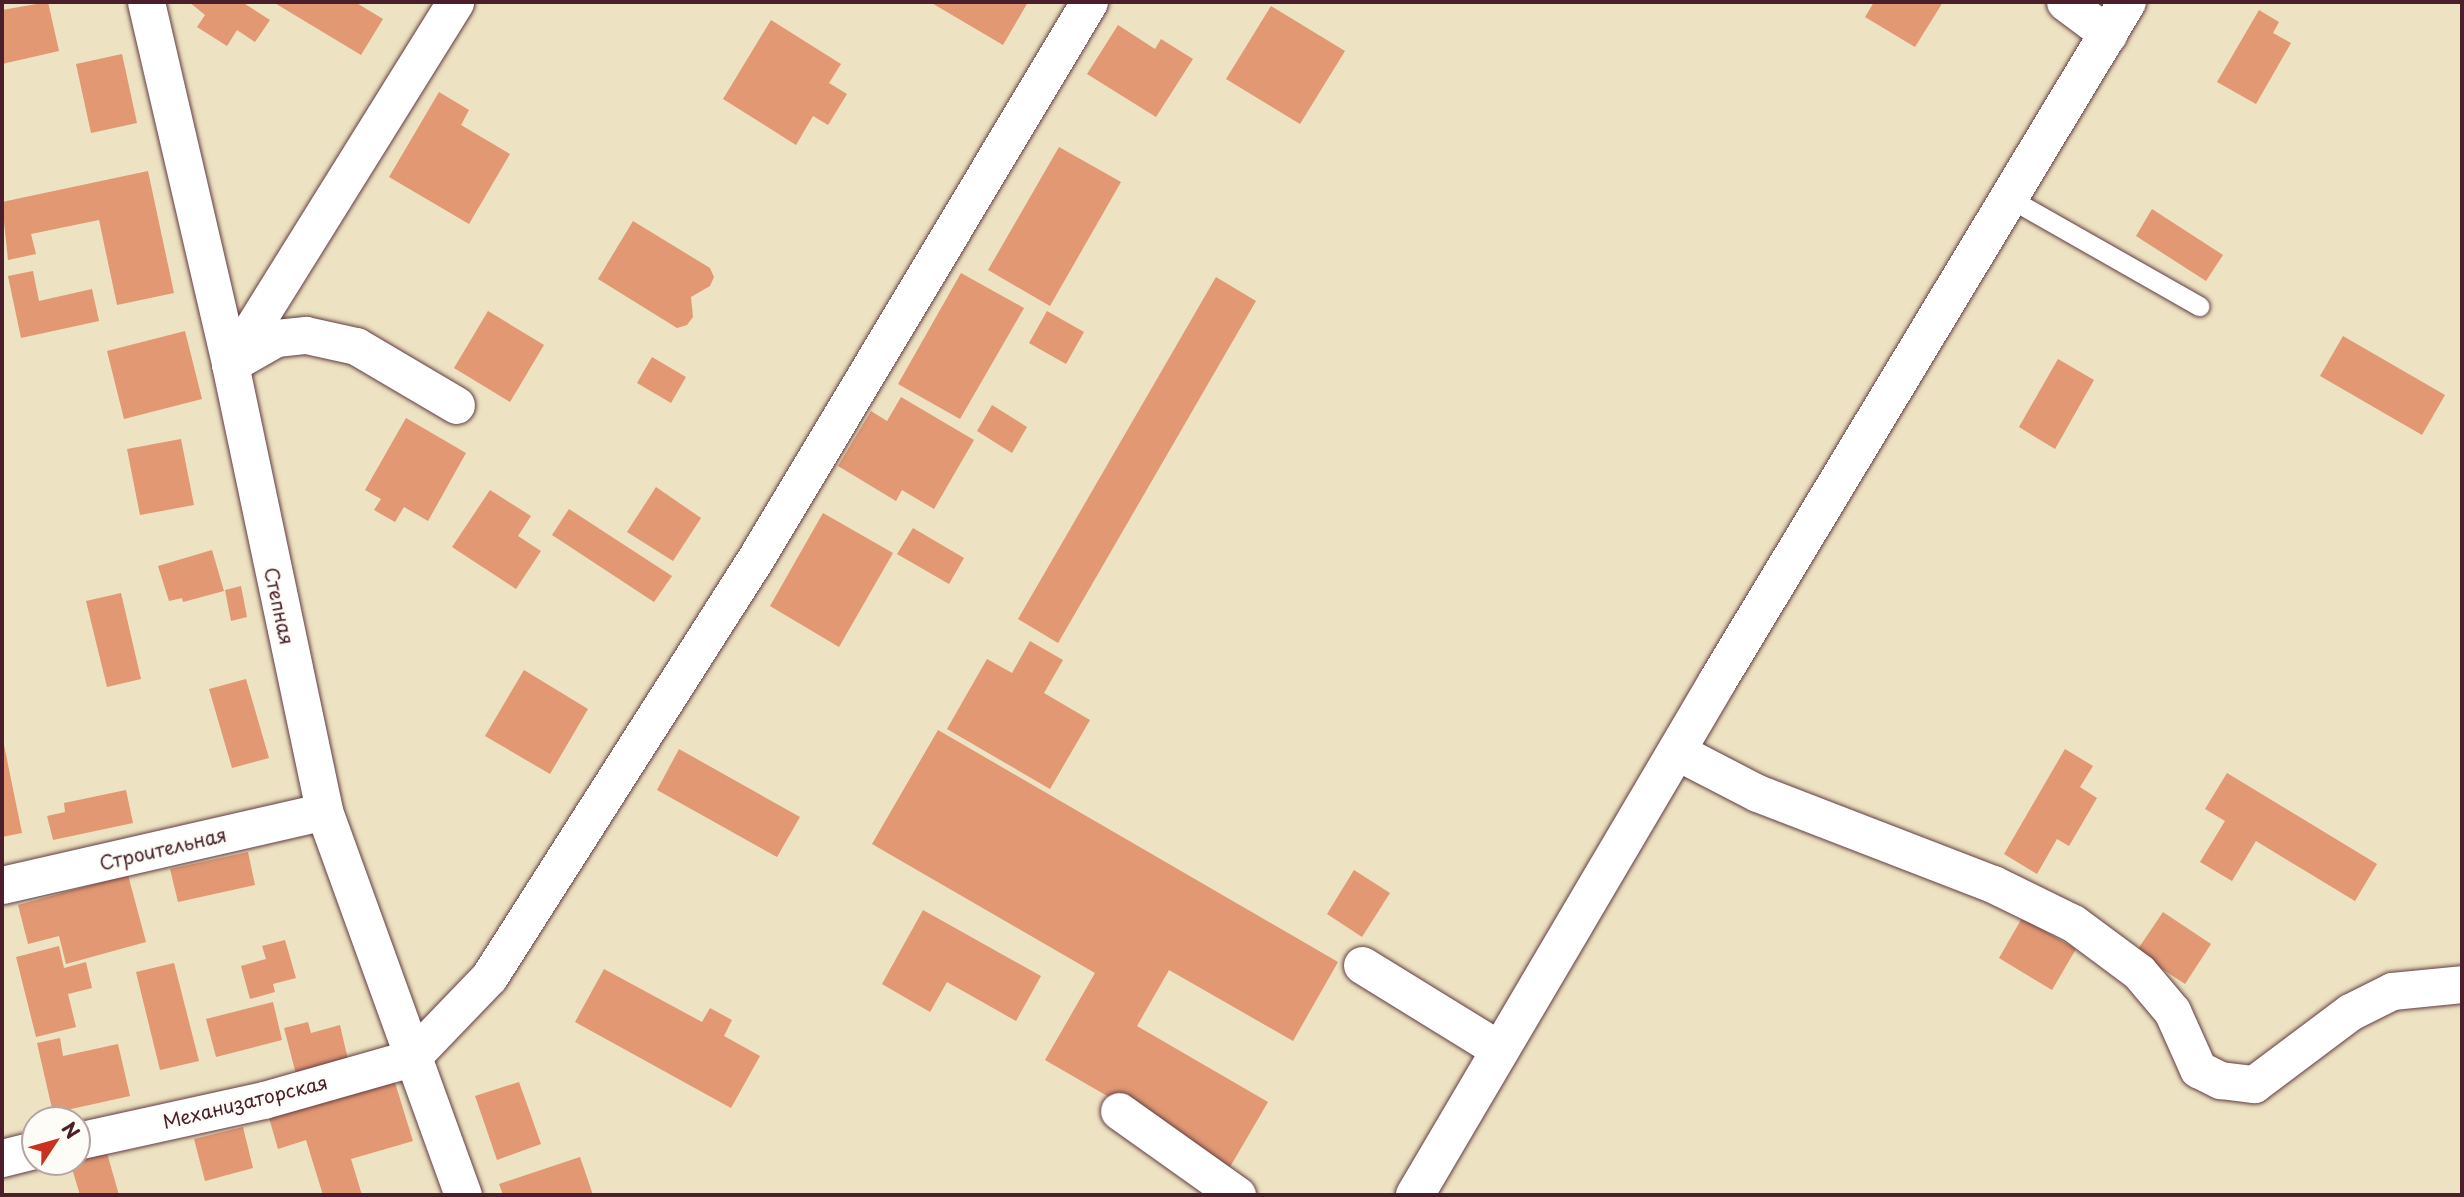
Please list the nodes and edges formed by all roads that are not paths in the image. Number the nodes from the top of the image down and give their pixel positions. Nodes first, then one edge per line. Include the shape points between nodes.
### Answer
1 (146, 2) edge
2 (455, 2) edge
3 (1089, 2) edge
4 (2065, 2) edge
5 (2118, 18) edge
6 (2008, 198) junction
7 (2199, 306) dead end
8 (230, 364) junction
9 (456, 405) dead end
10 (1676, 751) junction
11 (324, 811) junction
12 (2, 885) edge
13 (1362, 965) dead end
14 (2462, 984) edge
15 (1500, 1050) junction
16 (411, 1058) junction
17 (1119, 1111) dead end
18 (91, 1139) edge
19 (21, 1153) edge
20 (2, 1158) edge
21 (463, 1195) edge
22 (1237, 1195) edge
23 (1415, 1195) edge

1 - 8 street, Степная
2 - 8 street
3 - 16 street via 753,563 496,966
4 - 5 street
5 - 6 street
6 - 7 lane
6 - 10 street
8 - 9 street via 276,338 306,335 356,346
8 - 11 street, Степная
10 - 14 street via 1757,793 1993,884 2073,923 2138,972 2172,1011 2199,1069 2220,1080 2254,1084 2350,1012 2392,991
10 - 15 street
11 - 12 street, Строительная
11 - 16 street, Степная
13 - 15 street
15 - 23 street
16 - 18 street, Механизаторская via 264,1100
16 - 21 street, Степная
17 - 22 street
19 - 20 street

